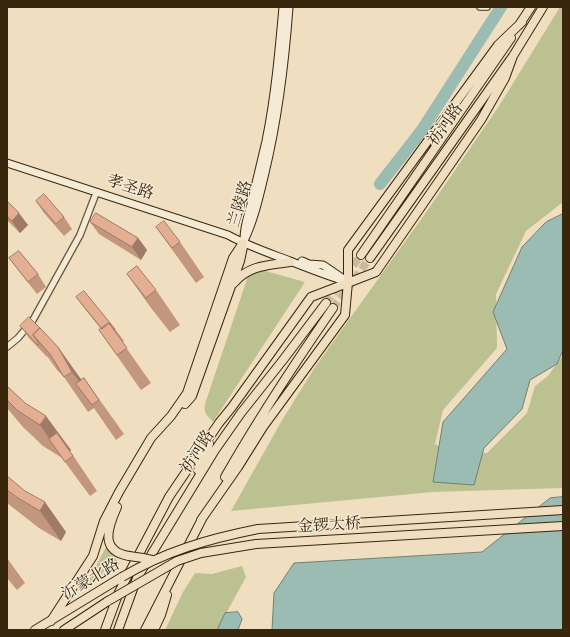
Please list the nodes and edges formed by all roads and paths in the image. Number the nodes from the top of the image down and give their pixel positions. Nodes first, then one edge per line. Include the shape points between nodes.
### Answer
1 (283, 7) edge
2 (289, 7) edge
3 (480, 7) edge
4 (487, 7) edge
5 (531, 7) edge
6 (543, 7) edge
7 (522, 22) junction
8 (513, 56) junction
9 (7, 163) edge
10 (7, 167) edge
11 (95, 196) junction
12 (243, 243) junction
13 (361, 255) tunnel mouth
14 (370, 258) tunnel mouth
15 (290, 262) junction
16 (348, 282) junction
17 (230, 289) junction
18 (326, 304) tunnel mouth
19 (333, 308) tunnel mouth
20 (7, 347) edge
21 (219, 423) junction
22 (184, 501) junction
23 (563, 510) edge
24 (201, 520) junction
25 (563, 526) edge
26 (161, 556) joint
27 (152, 560) junction
28 (175, 570) junction
29 (138, 578) junction
30 (108, 601) joint
31 (51, 620) junction
32 (35, 630) edge
33 (64, 630) edge
34 (105, 630) edge
35 (113, 630) edge
36 (118, 630) edge
37 (145, 630) edge
38 (154, 630) edge

1 - 12 main road, 兰陵路 via 271,108 260,166 244,227
2 - 12 main road, 兰陵路 via 283,75 273,139 257,209
3 - 4 street
5 - 7 main road, 祊河路
6 - 8 main road, 祊河路
7 - 13 main road, 祊河路
7 - 16 main road via 498,45 348,250
8 - 14 main road, 祊河路
8 - 16 main road via 505,78 480,120 376,272
9 - 12 main road, 孝圣路 via 228,235
10 - 11 main road, 孝圣路
11 - 12 main road, 孝圣路
11 - 20 street via 80,235 33,320
12 - 15 main road, 孝圣路
12 - 16 main road, 孝圣路 via 261,246 309,264 323,265
12 - 17 main road via 240,261
12 - 31 main road via 233,258 187,392 174,412 151,438 104,521 93,556
15 - 16 main road, 孝圣路
15 - 17 main road via 256,268 240,276
16 - 21 main road via 311,297
16 - 24 main road via 345,316 263,428
17 - 27 main road, bridge via 192,396 154,439 109,525 112,548 119,554
18 - 22 main road, 祊河路 via 241,413
19 - 24 main road via 252,430
21 - 22 main road
21 - 34 main road via 169,497 119,592
22 - 29 main road, 祊河路
23 - 26 main road, 金锣大桥, bridge via 258,530 196,543
24 - 28 main road
25 - 30 main road, 金锣大桥, bridge via 225,548 177,561
26 - 27 main road, 沂蒙北路, bridge
27 - 31 main road, 沂蒙北路, bridge
28 - 37 main road
28 - 38 main road
29 - 35 main road
29 - 36 main road, 祊河路
30 - 33 main road, 沂蒙北路
31 - 32 main road, 沂蒙北路

